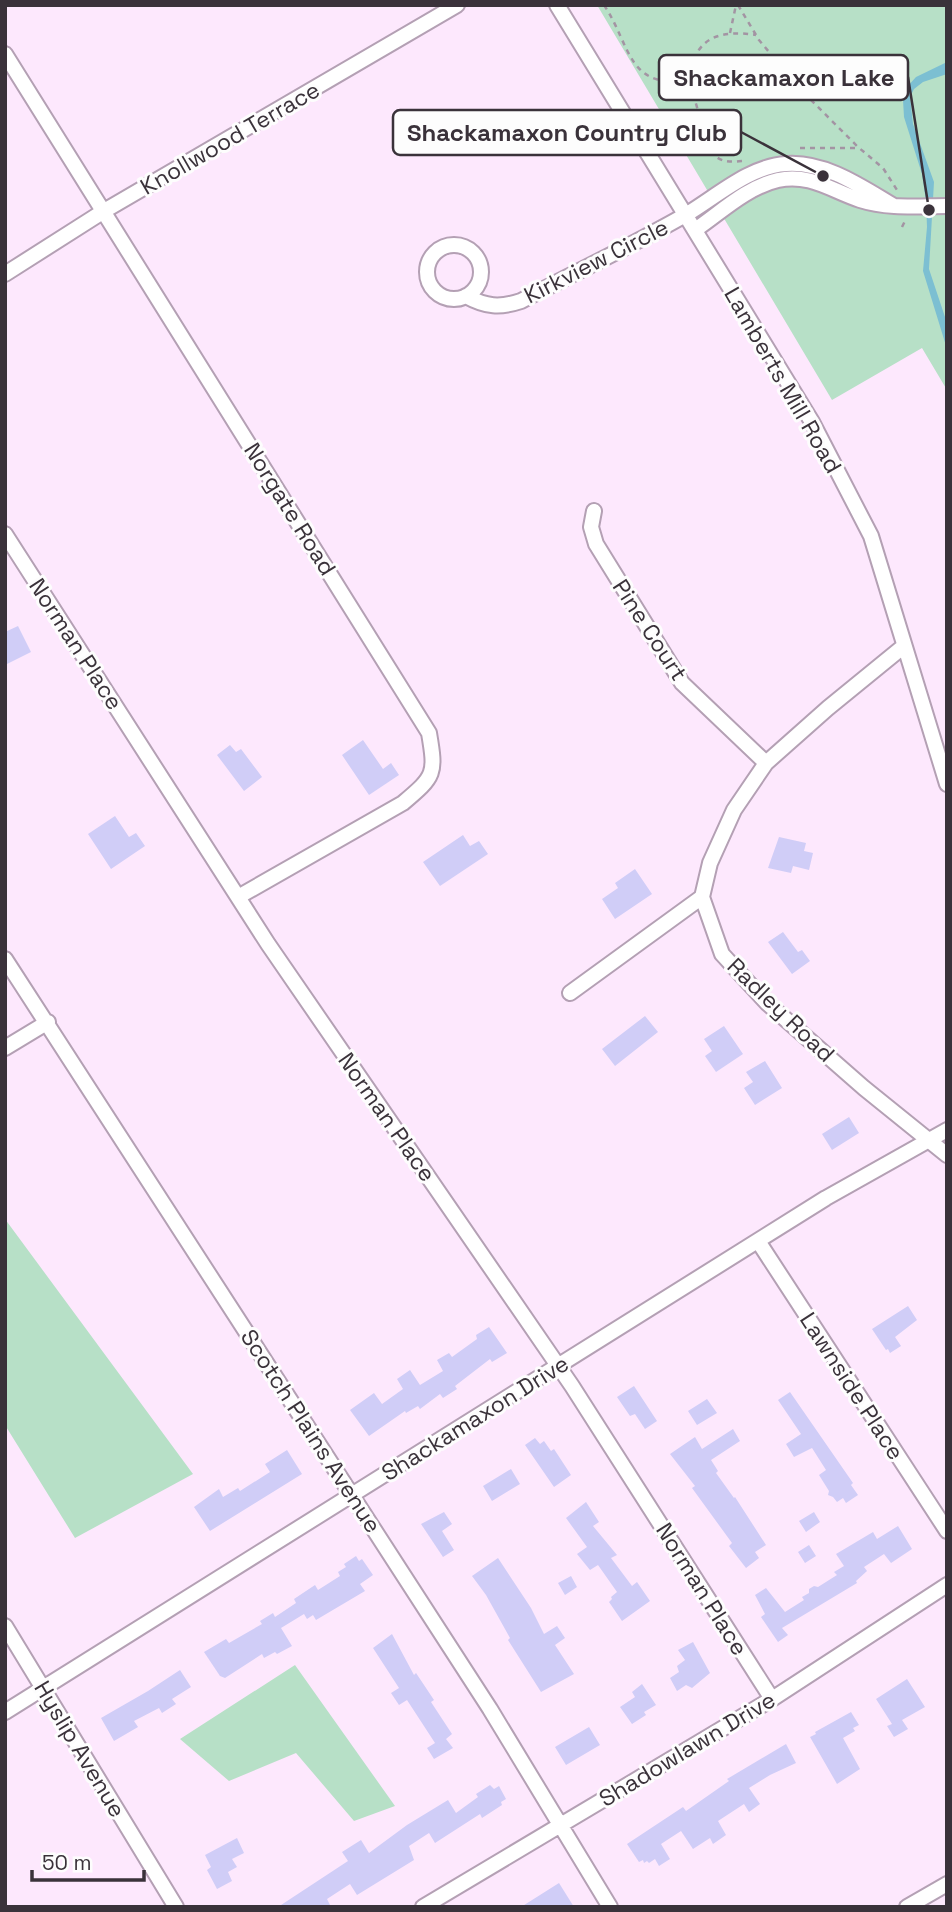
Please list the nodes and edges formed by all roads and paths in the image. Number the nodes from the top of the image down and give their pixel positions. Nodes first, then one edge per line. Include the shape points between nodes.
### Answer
1 (457, 5) edge
2 (557, 5) edge
3 (604, 5) edge
4 (737, 5) edge
5 (730, 33) junction
6 (756, 35) junction
7 (5, 54) edge
8 (691, 81) junction
9 (859, 148) junction
10 (794, 149) dead end
11 (751, 158) dead end
12 (899, 206) junction
13 (947, 206) edge
14 (103, 211) junction
15 (685, 215) junction
16 (695, 230) junction
17 (5, 274) edge
18 (466, 296) dead end
19 (594, 511) dead end
20 (5, 534) edge
21 (11, 554) edge
22 (904, 646) junction
23 (766, 763) junction
24 (947, 784) edge
25 (238, 897) junction
26 (702, 897) junction
27 (5, 959) edge
28 (570, 993) dead end
29 (48, 1022) junction
30 (5, 1048) edge
31 (947, 1129) edge
32 (930, 1141) junction
33 (947, 1155) edge
34 (758, 1241) junction
35 (558, 1366) junction
36 (352, 1495) junction
37 (947, 1531) edge
38 (947, 1585) edge
39 (5, 1626) edge
40 (43, 1688) junction
41 (772, 1699) junction
42 (5, 1712) edge
43 (561, 1824) junction
44 (947, 1884) edge
45 (176, 1907) edge
46 (423, 1907) edge
47 (610, 1907) edge
48 (906, 1907) edge

1 - 14 street, Knollwood Terrace
2 - 15 street, Lamberts Mill Road
3 - 8 path via 642,73 664,82
4 - 5 path
4 - 6 path
5 - 6 path
5 - 8 path via 713,36 702,46
6 - 9 path via 800,89
7 - 14 street, Norgate Road
8 - 11 path via 714,155 727,162
9 - 10 path
9 - 12 path via 883,168
12 - 13 street
12 - 15 street, Kirkview Circle via 818,167 786,164 754,173
12 - 16 street via 860,200 820,182 790,178 753,190
14 - 17 street, Knollwood Terrace
14 - 25 street, Norgate Road via 429,733 435,764 426,784 404,803
15 - 16 street, Lamberts Mill Road
15 - 18 street, Kirkview Circle via 521,301 504,307 484,305
16 - 22 street, Lamberts Mill Road via 812,422 871,537
19 - 23 street, Pine Court via 591,527 596,544 682,683
20 - 21 street, Norman Place
21 - 25 street, Norman Place
22 - 23 street
22 - 24 street, Lamberts Mill Road
23 - 26 street via 733,810 710,863
25 - 35 street, Norman Place
26 - 28 street
26 - 32 street, Radley Road via 722,954 767,1003
27 - 29 street, Scotch Plains Avenue
29 - 30 street
29 - 36 street, Scotch Plains Avenue
31 - 32 street, Shackamaxon Drive
32 - 33 street, Radley Road
32 - 34 street, Shackamaxon Drive
34 - 35 street, Shackamaxon Drive
34 - 37 street, Lawnside Place
35 - 36 street, Shackamaxon Drive
35 - 41 street, Norman Place
36 - 40 street, Shackamaxon Drive
36 - 43 street, Scotch Plains Avenue
38 - 41 street, Shadowlawn Drive
39 - 40 street, Hyslip Avenue
40 - 42 street, Shackamaxon Drive
40 - 45 street, Hyslip Avenue
41 - 43 street, Shadowlawn Drive
43 - 46 street, Shadowlawn Drive
43 - 47 street, Scotch Plains Avenue
44 - 48 street

